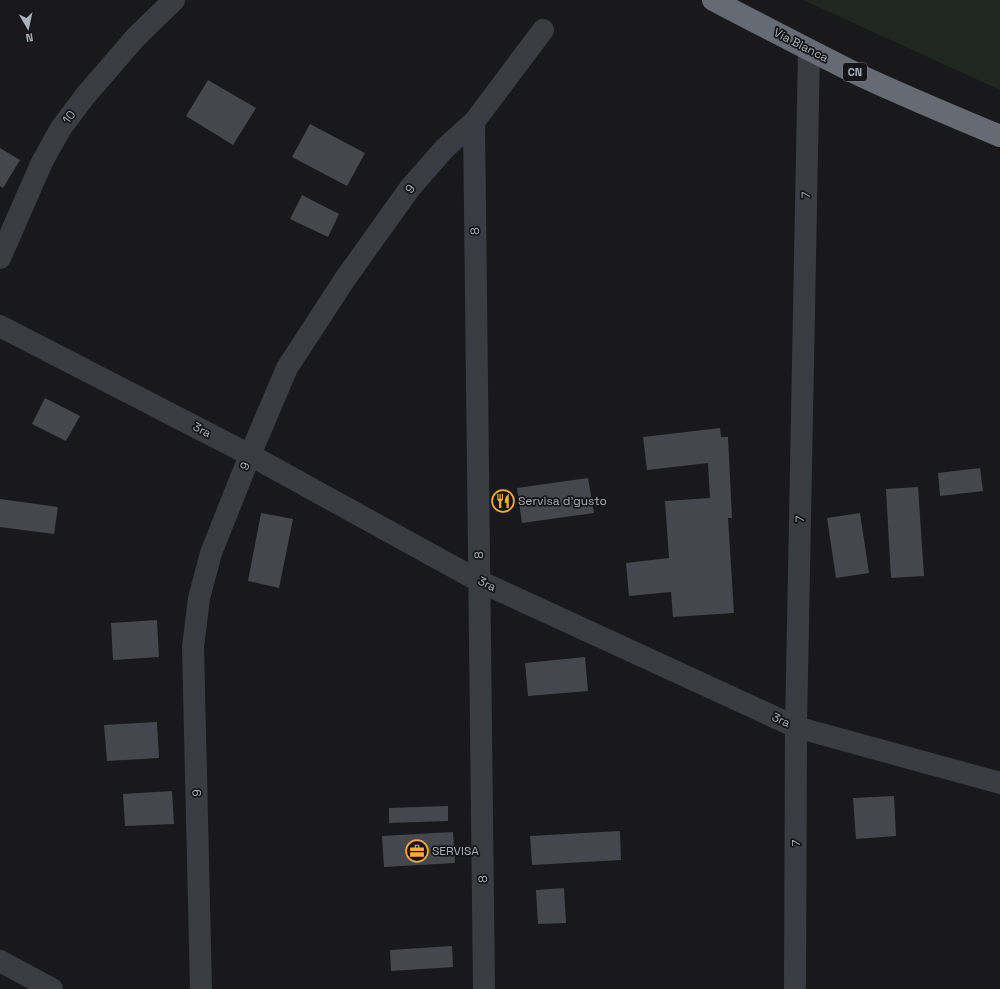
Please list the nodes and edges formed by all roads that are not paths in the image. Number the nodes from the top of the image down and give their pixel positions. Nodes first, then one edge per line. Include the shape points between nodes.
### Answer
1 (174, 0) edge
2 (713, 0) edge
3 (543, 30) dead end
4 (809, 50) junction
5 (474, 122) junction
6 (1000, 136) edge
7 (0, 258) edge
8 (0, 326) edge
9 (250, 455) junction
10 (479, 581) junction
11 (796, 727) junction
12 (1000, 783) edge
13 (0, 961) edge
14 (52, 989) edge
15 (202, 989) edge
16 (484, 989) edge
17 (795, 989) edge

1 - 7 street, 10 via 136,38 85,96 61,128 42,162
2 - 4 highway, Vía Blanca / CN
3 - 5 street, 9
4 - 6 highway, Vía Blanca / CN via 928,106
4 - 11 street, 7
5 - 9 street, 9 via 445,148 410,188 345,279 287,368
5 - 10 street, 8
8 - 9 street, 3ra
9 - 10 street, 3ra
9 - 15 street, 9 via 211,553 199,598 193,647
10 - 11 street, 3ra
10 - 16 street, 8
11 - 12 street, 3ra
11 - 17 street, 7
13 - 14 street

